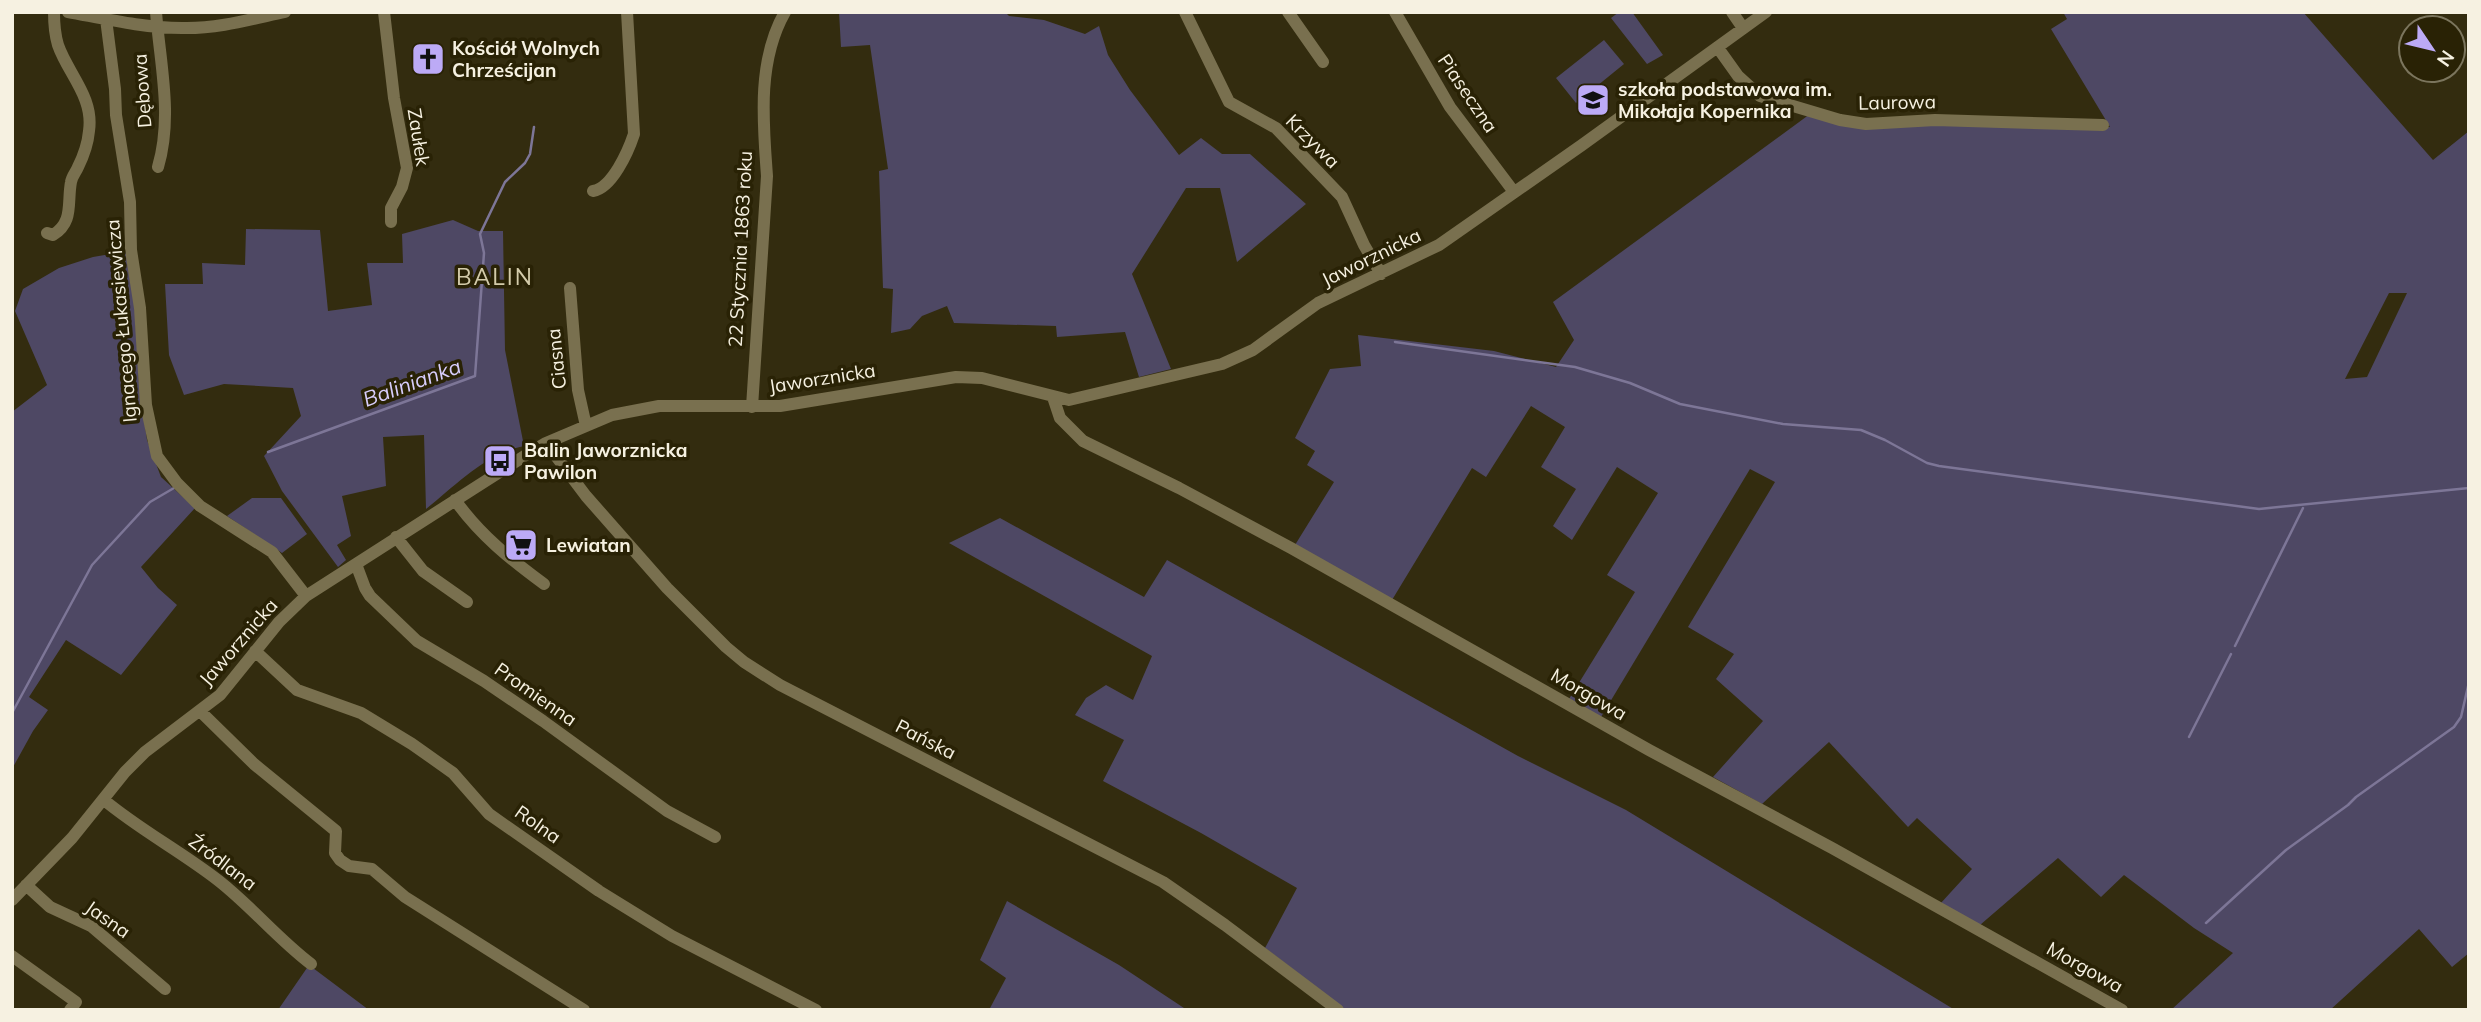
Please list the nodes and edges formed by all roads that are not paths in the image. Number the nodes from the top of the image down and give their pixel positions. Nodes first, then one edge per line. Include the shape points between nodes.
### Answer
1 (54, 12) edge
2 (68, 12) edge
3 (156, 12) edge
4 (285, 12) edge
5 (384, 12) edge
6 (627, 12) edge
7 (785, 12) edge
8 (1185, 12) edge
9 (1288, 12) edge
10 (1395, 12) edge
11 (1732, 12) edge
12 (1766, 12) edge
13 (106, 19) junction
14 (157, 27) junction
15 (1744, 28) junction
16 (1718, 48) junction
17 (1323, 62) dead end
18 (2103, 125) dead end
19 (158, 167) dead end
20 (593, 191) dead end
21 (1514, 192) junction
22 (391, 222) dead end
23 (47, 233) dead end
24 (1381, 274) junction
25 (570, 288) dead end
26 (1053, 397) junction
27 (752, 407) junction
28 (586, 426) junction
29 (546, 443) junction
30 (455, 499) junction
31 (396, 537) junction
32 (356, 564) junction
33 (544, 584) dead end
34 (306, 596) junction
35 (467, 603) dead end
36 (255, 651) junction
37 (201, 712) junction
38 (104, 800) junction
39 (715, 837) dead end
40 (26, 885) junction
41 (12, 900) edge
42 (12, 956) edge
43 (311, 964) dead end
44 (165, 989) dead end
45 (71, 1010) edge
46 (584, 1010) edge
47 (816, 1010) edge
48 (1338, 1010) edge
49 (2122, 1010) edge

1 - 23 street via 58,45 86,101 90,129 71,180 66,224 53,235
2 - 13 street
3 - 14 street, Dębowa
4 - 14 street via 220,25
5 - 22 street, Zaułek via 407,168 391,208
6 - 20 street via 634,134 607,186
7 - 27 street, 22 Stycznia 1863 roku via 766,65 767,176
8 - 24 street, Krzywa via 1229,102 1276,128 1342,197
9 - 17 street
10 - 21 street, Piaseczna via 1450,107
11 - 15 street
12 - 15 street
13 - 14 street
13 - 34 street, Ignacego Łukasiewicza via 130,202 146,405 158,456 179,485 272,552
14 - 19 street, Dębowa via 166,111
15 - 16 street, Jaworznicka
16 - 18 street, Laurowa via 1743,83 1760,96 1840,120 1866,124 1935,120
16 - 21 street, Jaworznicka
21 - 24 street, Jaworznicka via 1439,245
24 - 26 street, Jaworznicka via 1318,303 1253,350 1222,364 1085,398
25 - 28 street, Ciasna via 578,390
26 - 27 street, Jaworznicka via 982,378 956,377
26 - 49 street, Morgowa via 1060,418 1083,441 1291,548
27 - 28 street, Jaworznicka via 659,405 628,410
28 - 29 street, Jaworznicka
29 - 30 street, Jaworznicka
29 - 48 street, Pańska via 667,588 744,663 1163,882
30 - 31 street, Jaworznicka
30 - 33 street via 472,524 500,551
31 - 32 street, Jaworznicka
31 - 35 street via 423,571
32 - 34 street, Jaworznicka
32 - 39 street, Promienna via 370,596 417,641 533,714 667,811
34 - 36 street, Jaworznicka
36 - 37 street, Jaworznicka
36 - 47 street, Rolna via 297,690 361,713 453,773 489,814 599,891 672,936
37 - 38 street, Jaworznicka via 145,752
37 - 46 street via 254,764 336,831 335,853 340,860 372,869 405,897
38 - 40 street, Jaworznicka
38 - 43 street, Źródlana via 220,882
40 - 41 street, Jaworznicka
40 - 44 street, Jasna via 50,907 91,926
42 - 45 street via 76,1002

